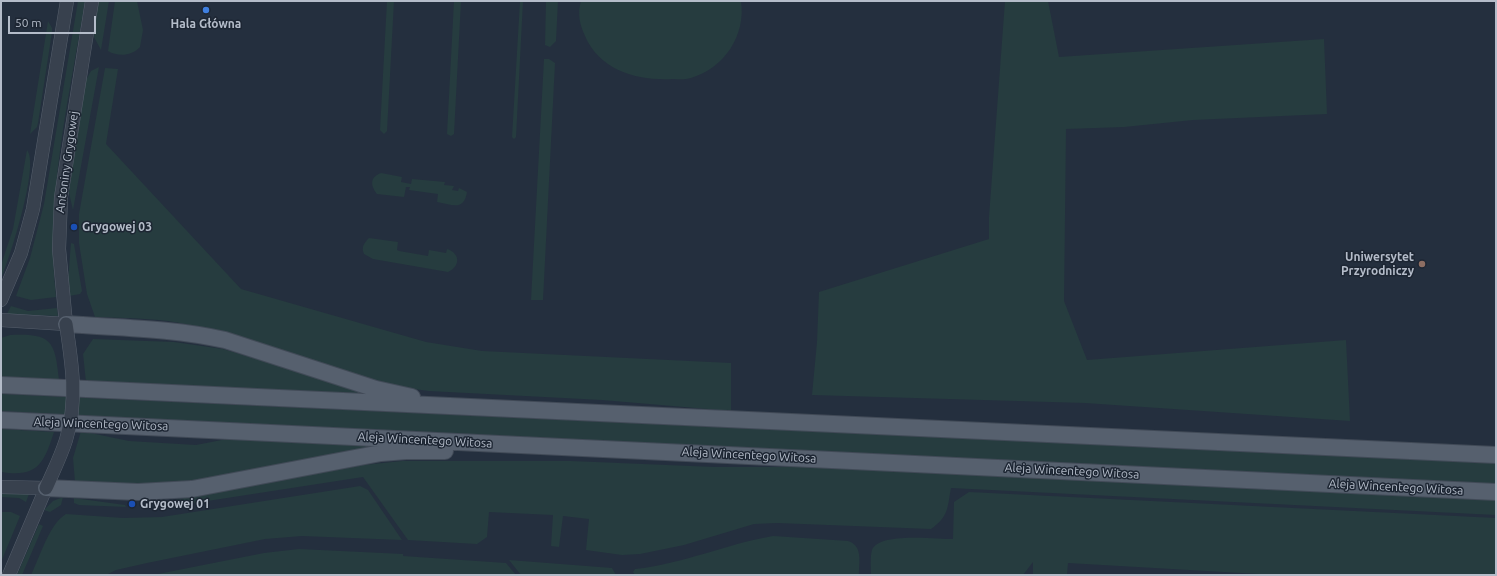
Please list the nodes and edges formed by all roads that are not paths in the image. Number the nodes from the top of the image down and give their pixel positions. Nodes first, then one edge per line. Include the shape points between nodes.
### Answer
1 (67, 1) edge
2 (92, 1) edge
3 (1, 300) edge
4 (1, 320) edge
5 (66, 324) junction
6 (1, 385) edge
7 (459, 407) junction
8 (1, 420) edge
9 (585, 448) junction
10 (1496, 455) edge
11 (1, 487) edge
12 (46, 488) junction
13 (1496, 492) edge
14 (8, 575) edge

1 - 3 street, Antoniny Grygowej via 33,209 21,253
2 - 5 street, Antoniny Grygowej via 61,197 59,249
4 - 5 street
5 - 7 main road via 202,334 376,389
5 - 12 street, Antoniny Grygowej, bridge via 73,377 71,415 62,451
6 - 7 main road
7 - 10 main road
8 - 9 main road, Aleja Wincentego Witosa
9 - 12 main road via 535,454 420,450 381,453 226,484 172,491
9 - 13 main road, Aleja Wincentego Witosa
11 - 12 street
12 - 14 street, Antoniny Grygowej

